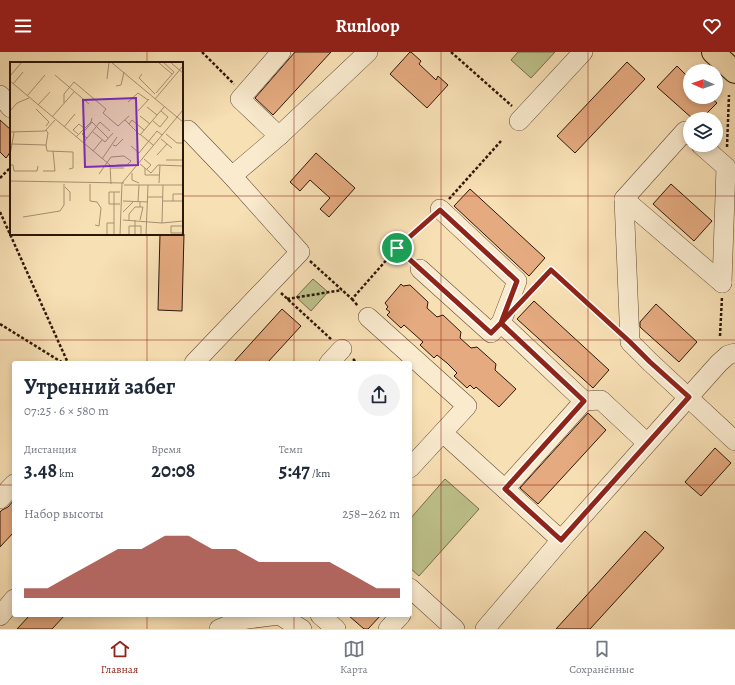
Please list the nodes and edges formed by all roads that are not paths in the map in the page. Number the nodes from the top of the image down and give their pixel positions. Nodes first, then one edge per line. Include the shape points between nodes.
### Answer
1 (281, 52) edge
2 (368, 52) edge
3 (583, 52) edge
4 (713, 52) edge
5 (735, 72) edge
6 (0, 95) edge
7 (10, 107) edge
8 (521, 119) road end
9 (188, 130) dead end
10 (683, 133) edge
11 (279, 136) junction
12 (709, 152) edge
13 (232, 176) junction
14 (624, 199) junction
15 (440, 210) road end
16 (420, 269) road end
17 (368, 317) dead end
18 (501, 323) junction
19 (342, 349) road end
20 (735, 353) edge
21 (196, 361) edge
22 (331, 361) edge
23 (407, 361) edge
24 (415, 370) edge
25 (689, 397) junction
26 (584, 401) junction
27 (443, 433) junction
28 (735, 441) edge
29 (647, 443) junction
30 (412, 466) edge
31 (12, 486) edge
32 (505, 489) junction
33 (0, 499) edge
34 (561, 540) junction
35 (413, 596) edge
36 (12, 601) edge
37 (0, 616) edge
38 (264, 617) edge
39 (282, 617) edge
40 (322, 617) edge
41 (399, 617) edge
42 (219, 629) edge
43 (302, 629) edge
44 (336, 629) edge
45 (388, 629) edge
46 (455, 629) edge
47 (485, 629) edge

1 - 11 street via 240,99
2 - 11 street
3 - 8 street
4 - 5 main road
6 - 7 street
9 - 13 street
10 - 14 street
11 - 13 street
12 - 14 street via 726,167 722,283
13 - 21 street via 300,252
14 - 25 street via 630,342
15 - 18 street via 517,281
16 - 18 street via 491,333
17 - 23 street
18 - 26 street
19 - 22 street
20 - 25 street via 728,355
24 - 27 street via 467,406
25 - 28 street
25 - 29 street
26 - 29 street via 601,400
26 - 32 street
27 - 30 street
27 - 32 street
29 - 34 street
31 - 33 street
32 - 34 street
34 - 47 street
35 - 46 street
36 - 37 street
38 - 42 street via 241,620
39 - 43 street
40 - 44 street
41 - 45 street

